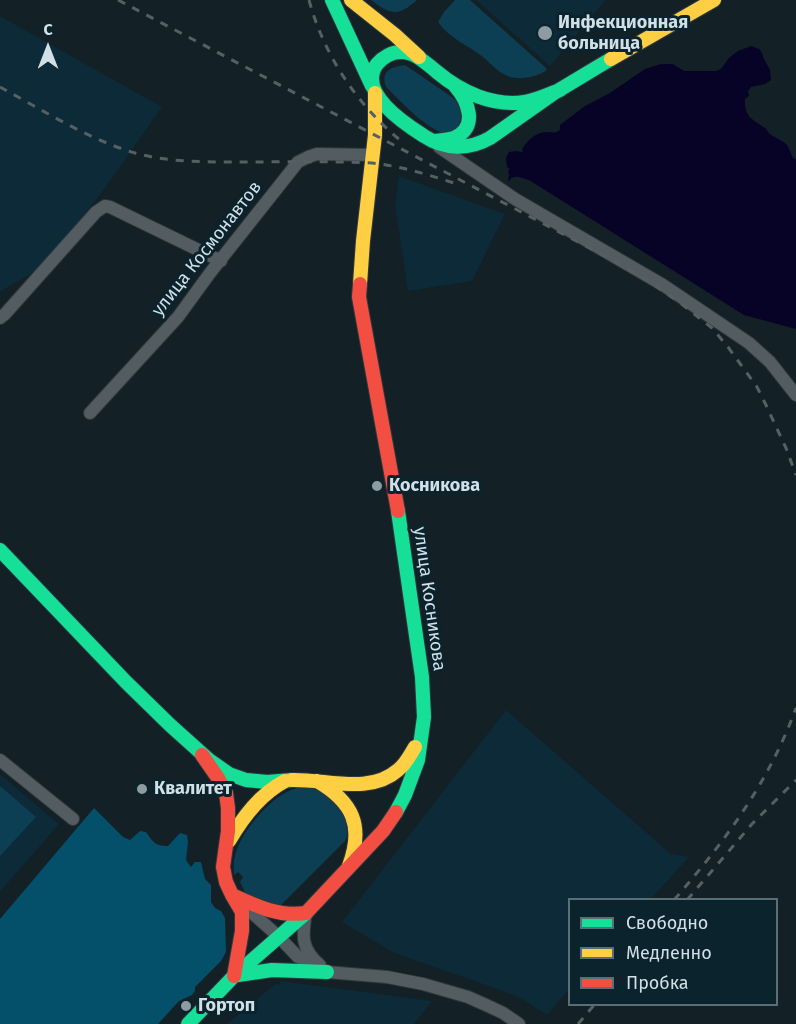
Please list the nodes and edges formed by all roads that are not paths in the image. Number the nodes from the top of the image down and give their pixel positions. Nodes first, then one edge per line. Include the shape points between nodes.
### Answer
1 (332, 0) edge
2 (351, 0) edge
3 (714, 0) edge
4 (419, 58) junction
5 (455, 86) junction
6 (374, 89) junction
7 (560, 90) junction
8 (431, 141) junction
9 (372, 155) junction
10 (221, 261) junction
11 (0, 318) edge
12 (796, 395) edge
13 (90, 413) dead end
14 (0, 550) edge
15 (424, 717) junction
16 (202, 755) junction
17 (0, 760) edge
18 (290, 780) junction
19 (315, 780) junction
20 (73, 819) dead end
21 (226, 846) junction
22 (347, 870) junction
23 (232, 895) junction
24 (306, 913) junction
25 (278, 936) junction
26 (327, 972) junction
27 (234, 976) junction
28 (188, 1024) edge
29 (519, 1024) edge

1 - 6 main road
2 - 4 main road
3 - 7 main road
4 - 5 main road
4 - 6 main road via 399,52 384,57 375,66
5 - 7 main road via 486,100 505,103 526,102
5 - 8 main road via 467,102 467,125 454,138
6 - 8 main road via 387,108
6 - 9 main road, улица Косникова
7 - 8 main road via 478,143 447,146
8 - 12 street via 515,199 663,285 721,324 770,362
9 - 10 street, улица Космонавтов via 317,154 298,162
9 - 15 main road, улица Косникова via 359,297 399,515
10 - 11 street via 105,207 96,212
10 - 13 street, улица Космонавтов via 178,317
14 - 16 main road via 160,717
15 - 19 main road via 412,754 396,773 364,784
15 - 22 main road, улица Косникова via 418,760 405,795 383,831
16 - 18 main road via 237,777
16 - 21 main road via 226,793
17 - 20 street
18 - 19 main road
18 - 21 main road via 265,794
19 - 22 main road via 345,801 352,817 356,846
21 - 23 main road via 223,867
22 - 24 main road, улица Косникова
23 - 24 main road via 279,914
23 - 25 street
23 - 27 main road via 242,912
24 - 25 main road, улица Косникова
24 - 26 street via 306,949
25 - 26 street via 298,957
25 - 27 main road, улица Косникова
26 - 27 main road via 266,969
26 - 29 street via 423,984 468,997
27 - 28 main road, улица Косникова

